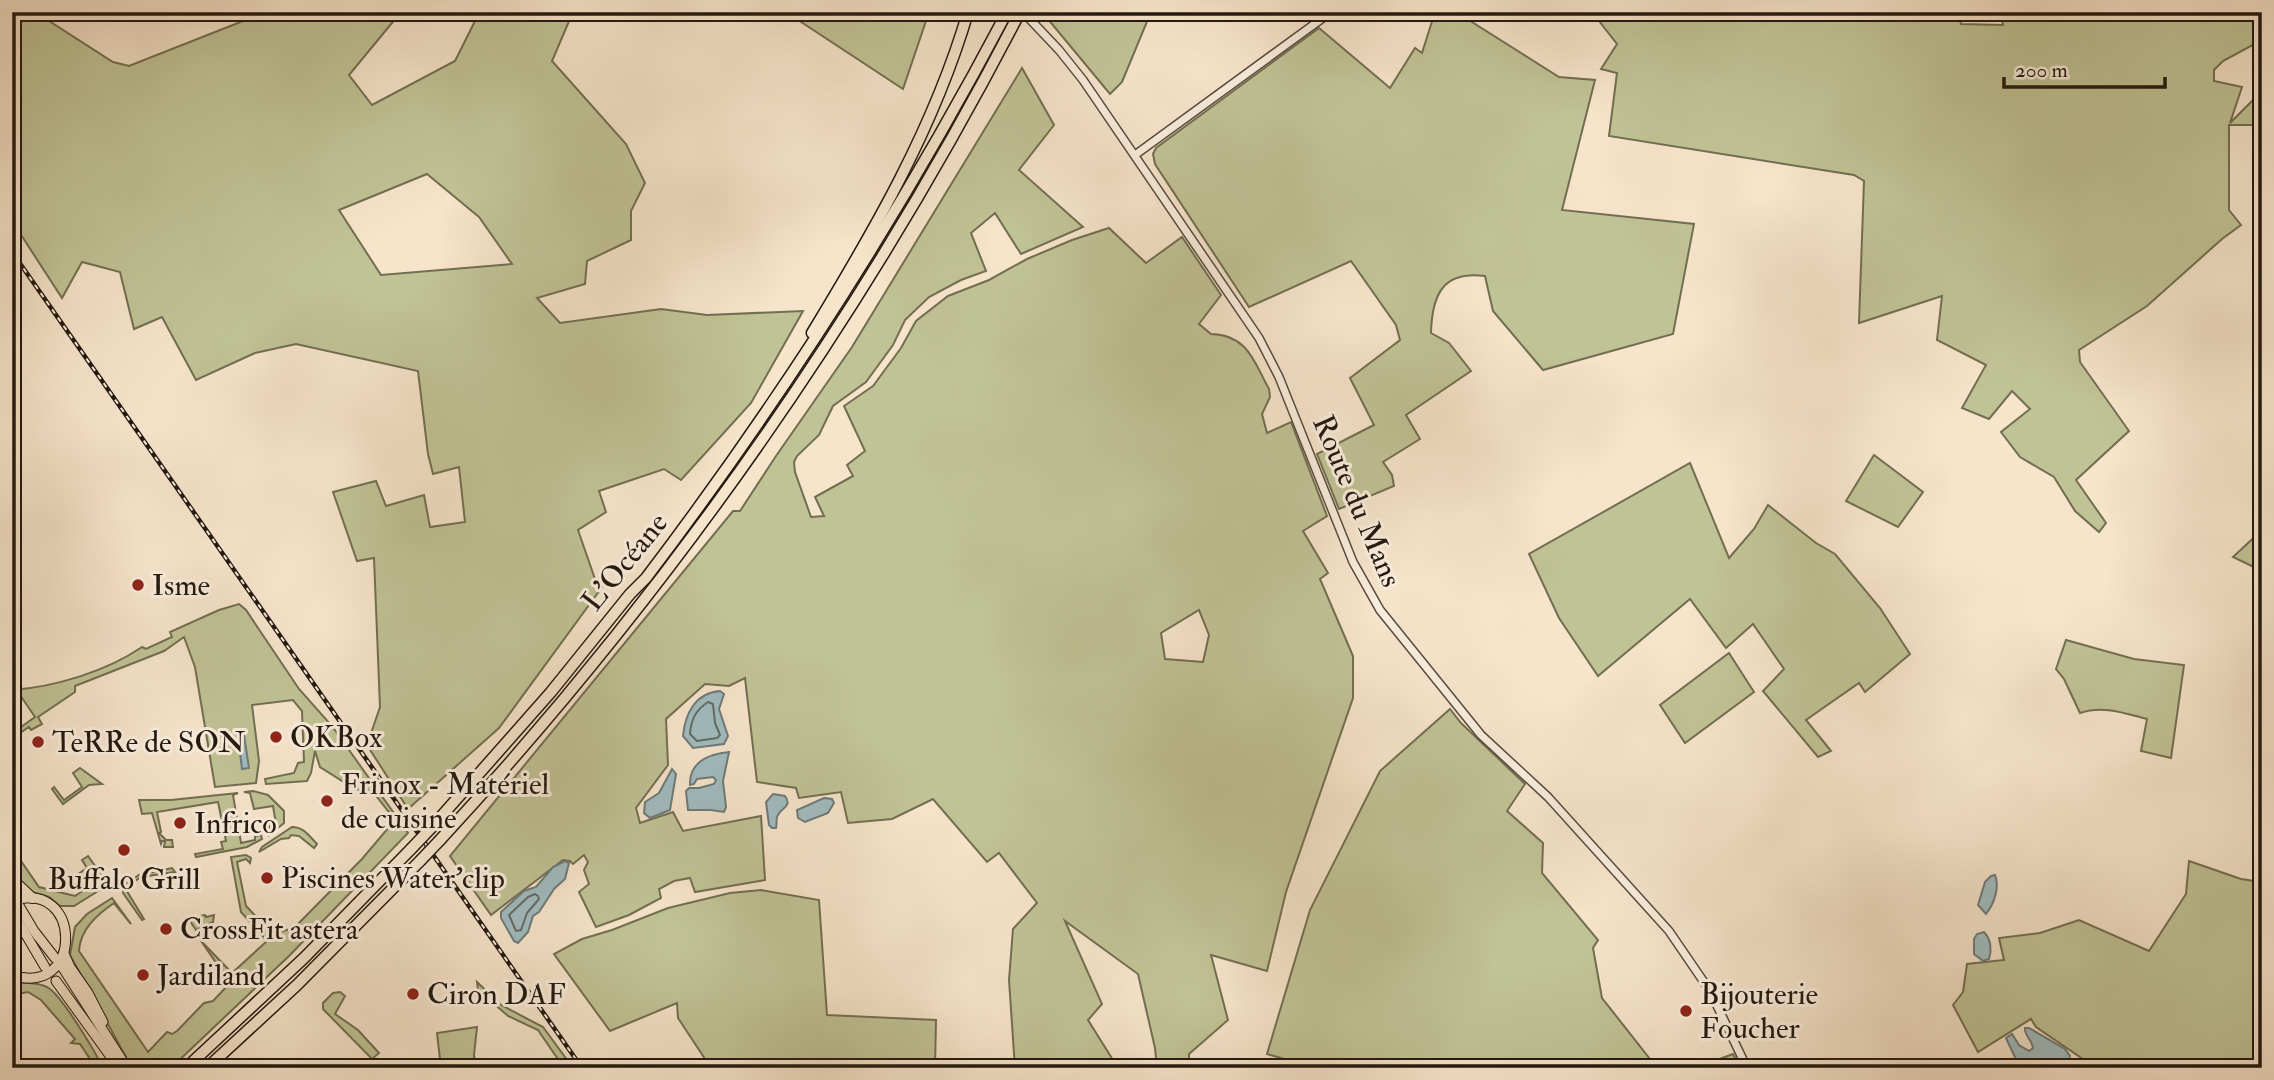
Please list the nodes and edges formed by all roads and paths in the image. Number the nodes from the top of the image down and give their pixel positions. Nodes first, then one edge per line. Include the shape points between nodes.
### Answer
1 (968, 12) edge
2 (1007, 12) edge
3 (1021, 12) edge
4 (1331, 12) edge
5 (1135, 155) junction
6 (630, 594) junction
7 (12, 879) edge
8 (32, 898) junction
9 (14, 905) edge
10 (59, 956) junction
11 (63, 968) dead end
12 (44, 971) junction
13 (13, 976) edge
14 (56, 981) dead end
15 (112, 1052) junction
16 (119, 1068) edge
17 (127, 1068) edge
18 (186, 1068) edge
19 (207, 1068) edge
20 (1747, 1068) edge

1 - 6 highway via 914,153 859,256 800,353
2 - 6 highway, L’Océane via 927,158 825,325 721,478
3 - 5 street, Route du Mans via 1083,80
3 - 19 highway, L’Océane, bridge via 891,245 754,455 691,541 599,658 440,840 305,977
4 - 5 street
5 - 20 street, Route du Mans via 1271,360 1348,551 1380,610 1480,735 1548,797 1669,932 1707,985
6 - 18 highway, L’Océane, bridge via 431,828
7 - 8 highway
8 - 9 main road
8 - 10 main road via 48,904 62,919 67,934
9 - 10 main road
9 - 12 main road
10 - 12 main road via 56,966
10 - 15 main road via 88,993
11 - 15 main road
12 - 13 main road via 28,978
12 - 15 main road via 67,983
14 - 15 main road
15 - 16 main road
15 - 17 main road

